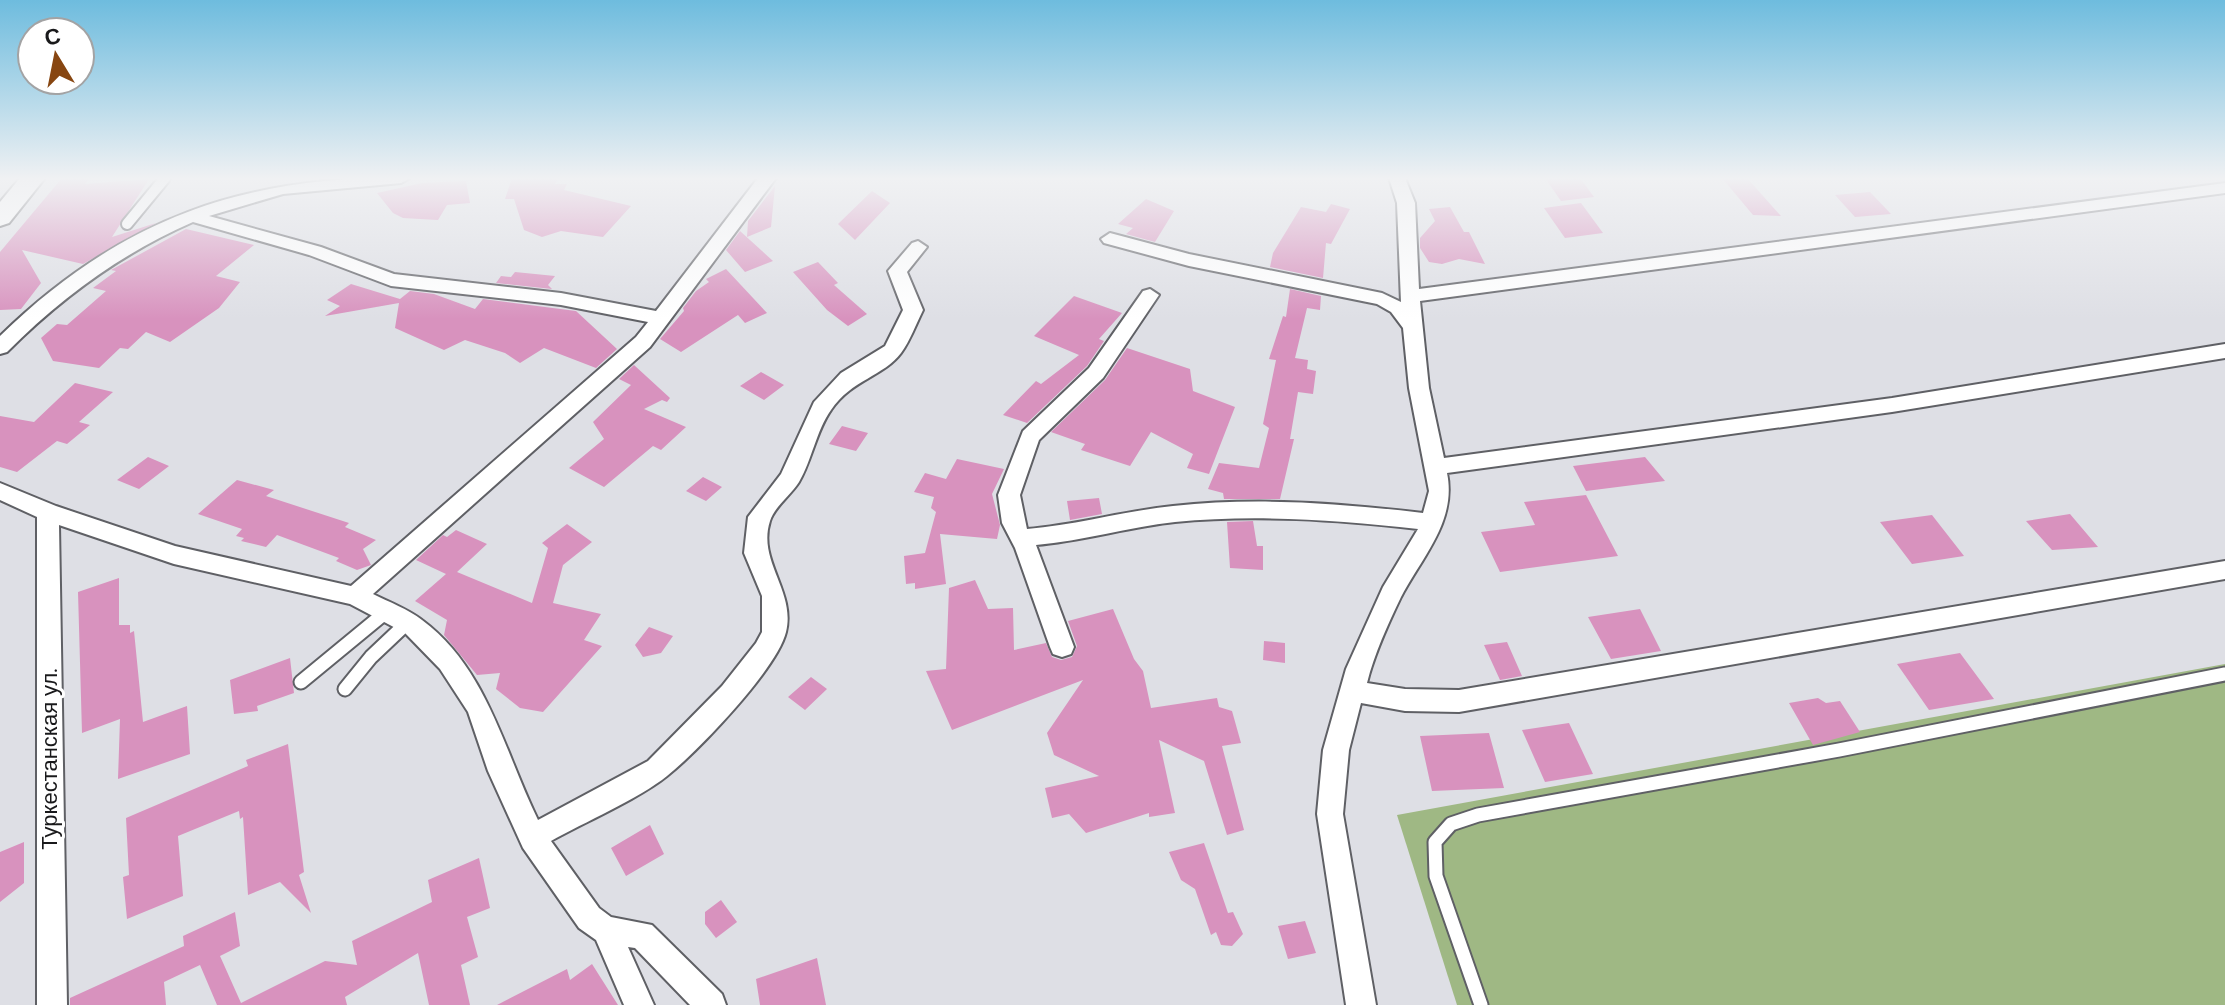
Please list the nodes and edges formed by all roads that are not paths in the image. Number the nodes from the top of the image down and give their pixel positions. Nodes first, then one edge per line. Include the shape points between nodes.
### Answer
1 (176, 225) edge
2 (221, 225) edge
3 (731, 225) edge
4 (1407, 225) edge
5 (1947, 225) edge
6 (1110, 239) dead end
7 (918, 247) dead end
8 (1150, 295) dead end
9 (1410, 296) junction
10 (659, 318) junction
11 (1412, 327) junction
12 (0, 347) edge
13 (2225, 351) edge
14 (1436, 467) junction
15 (0, 491) edge
16 (48, 512) junction
17 (1432, 522) junction
18 (1022, 538) junction
19 (2225, 570) edge
20 (355, 596) junction
21 (397, 617) junction
22 (1062, 647) dead end
23 (2225, 674) edge
24 (301, 682) dead end
25 (345, 689) dead end
26 (1352, 689) junction
27 (532, 837) junction
28 (606, 930) junction
29 (52, 1005) edge
30 (639, 1005) edge
31 (711, 1005) edge
32 (1361, 1005) edge
33 (1481, 1005) edge

1 - 12 street via 74,280
2 - 10 street via 315,251 391,280 478,287
3 - 10 street
4 - 9 street
5 - 9 street
6 - 11 street via 1382,299 1398,308
7 - 27 street via 897,271 913,310 904,332 880,361 864,366 835,389 821,407 790,478 759,517 755,553 775,606 774,632 765,650 731,694 657,769
8 - 18 street via 1096,373 1030,436 1009,495 1013,523
9 - 11 street
10 - 20 street via 622,363
11 - 14 street
13 - 14 street via 1892,405
14 - 17 street via 1440,491
15 - 16 street
16 - 20 street via 174,555
16 - 29 street, Туркестанская ул.
17 - 18 street via 1244,508 1137,518
17 - 26 street via 1391,594
18 - 22 street
19 - 26 street via 1459,701 1414,703
20 - 21 street
21 - 24 lane
21 - 25 lane
21 - 27 street via 449,662 479,708
23 - 33 lane via 1451,824 1435,842 1436,876
26 - 32 street via 1336,750 1330,814
27 - 28 street via 589,918
28 - 30 street
28 - 31 street via 642,935

